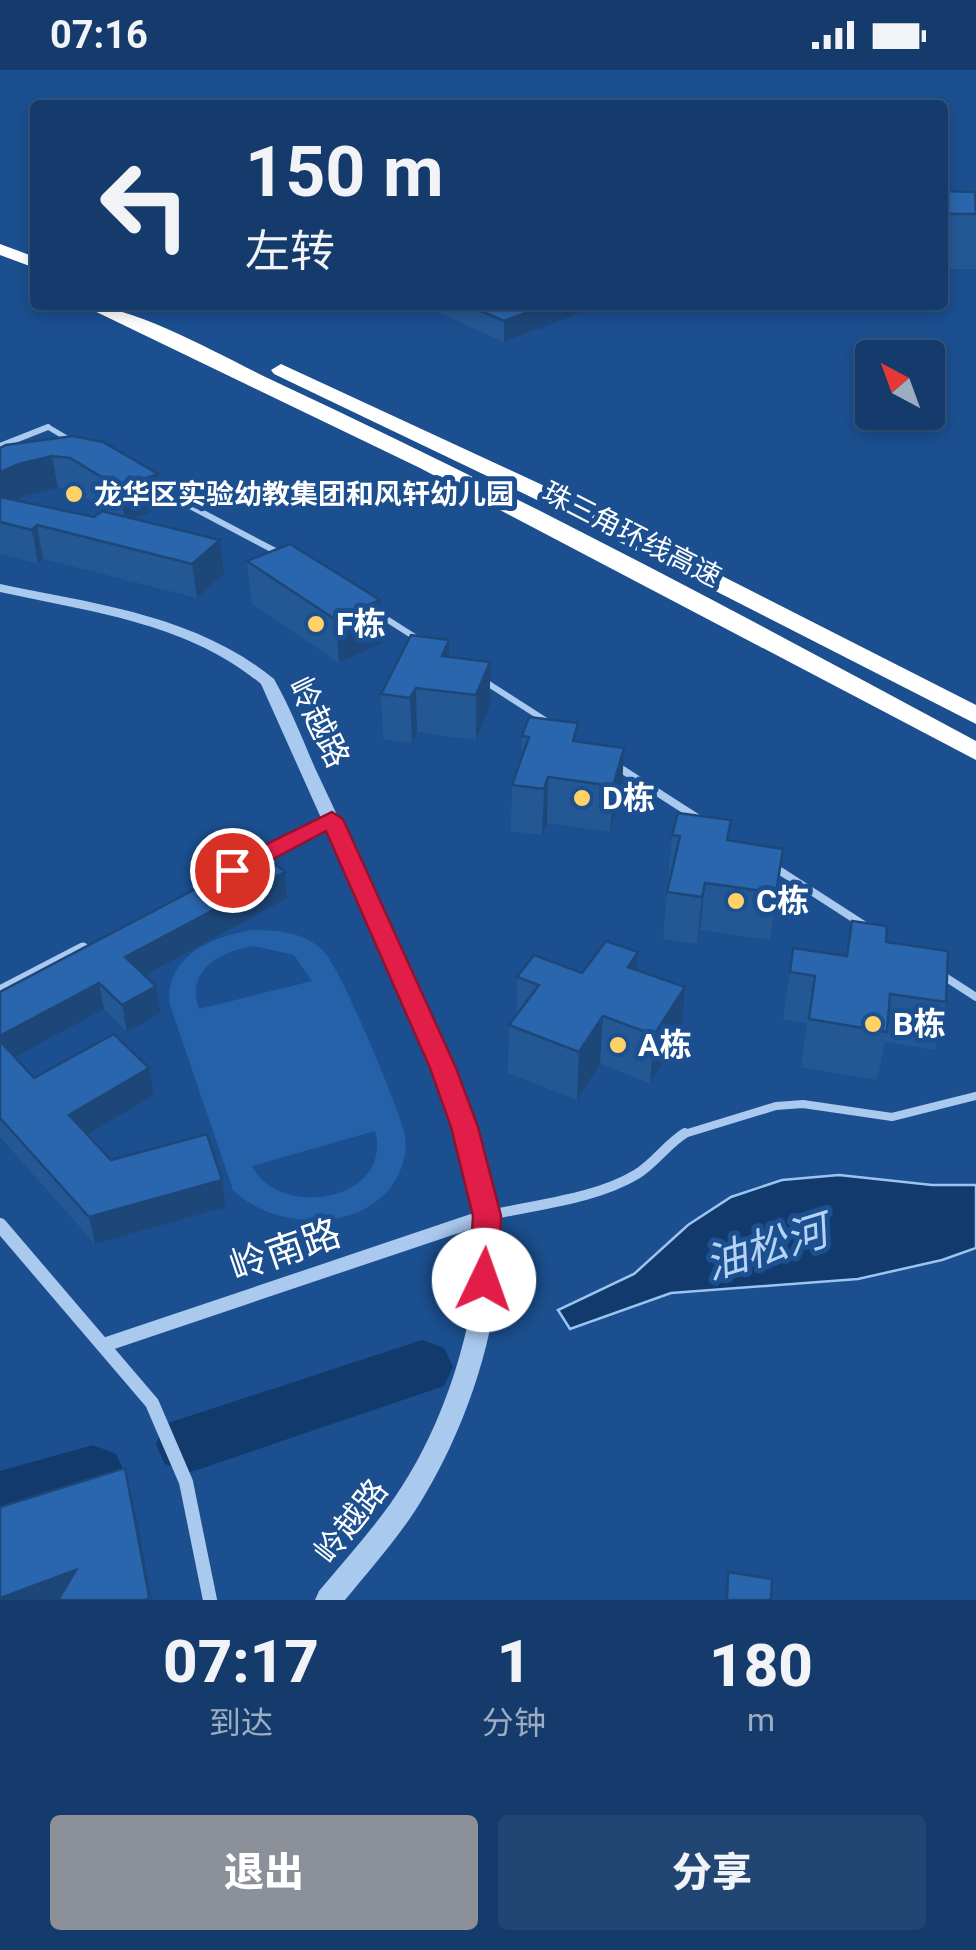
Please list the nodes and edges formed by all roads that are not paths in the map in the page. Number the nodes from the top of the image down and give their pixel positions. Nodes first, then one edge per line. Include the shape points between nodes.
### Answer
1 (0, 249) edge
2 (30, 261) edge
3 (0, 266) edge
4 (30, 279) edge
5 (102, 310) edge
6 (146, 310) edge
7 (48, 427) joint
8 (0, 446) edge
9 (80, 446) edge
10 (146, 483) edge
11 (296, 561) edge
12 (0, 588) edge
13 (357, 599) edge
14 (424, 642) edge
15 (474, 674) edge
16 (976, 716) edge
17 (558, 728) edge
18 (976, 752) edge
19 (608, 760) edge
20 (332, 819) junction
21 (708, 825) edge
22 (758, 857) edge
23 (245, 864) edge
24 (876, 932) edge
25 (88, 946) edge
26 (926, 965) edge
27 (0, 991) edge
28 (976, 997) edge
29 (976, 1096) edge
30 (487, 1216) junction
31 (0, 1225) edge
32 (104, 1345) junction
33 (210, 1600) edge
34 (328, 1600) edge

1 - 2 highway
3 - 4 highway
5 - 18 highway, 珠三角环线高速 via 562,531
6 - 16 highway, 珠三角环线高速 via 543,494
7 - 8 street
7 - 9 lane
10 - 11 lane
12 - 20 street, 岭越路 via 202,638 240,657 279,701
13 - 14 lane
15 - 17 lane
19 - 21 lane
20 - 23 street
20 - 30 street, 岭越路 via 443,1068
22 - 24 lane
25 - 27 street
26 - 28 lane
29 - 30 lane via 892,1117 776,1106 688,1132 614,1186
30 - 32 street, 岭南路
30 - 34 street, 岭越路 via 478,1316 458,1394 414,1490
31 - 32 street
32 - 33 street via 152,1403 168,1434 196,1522

